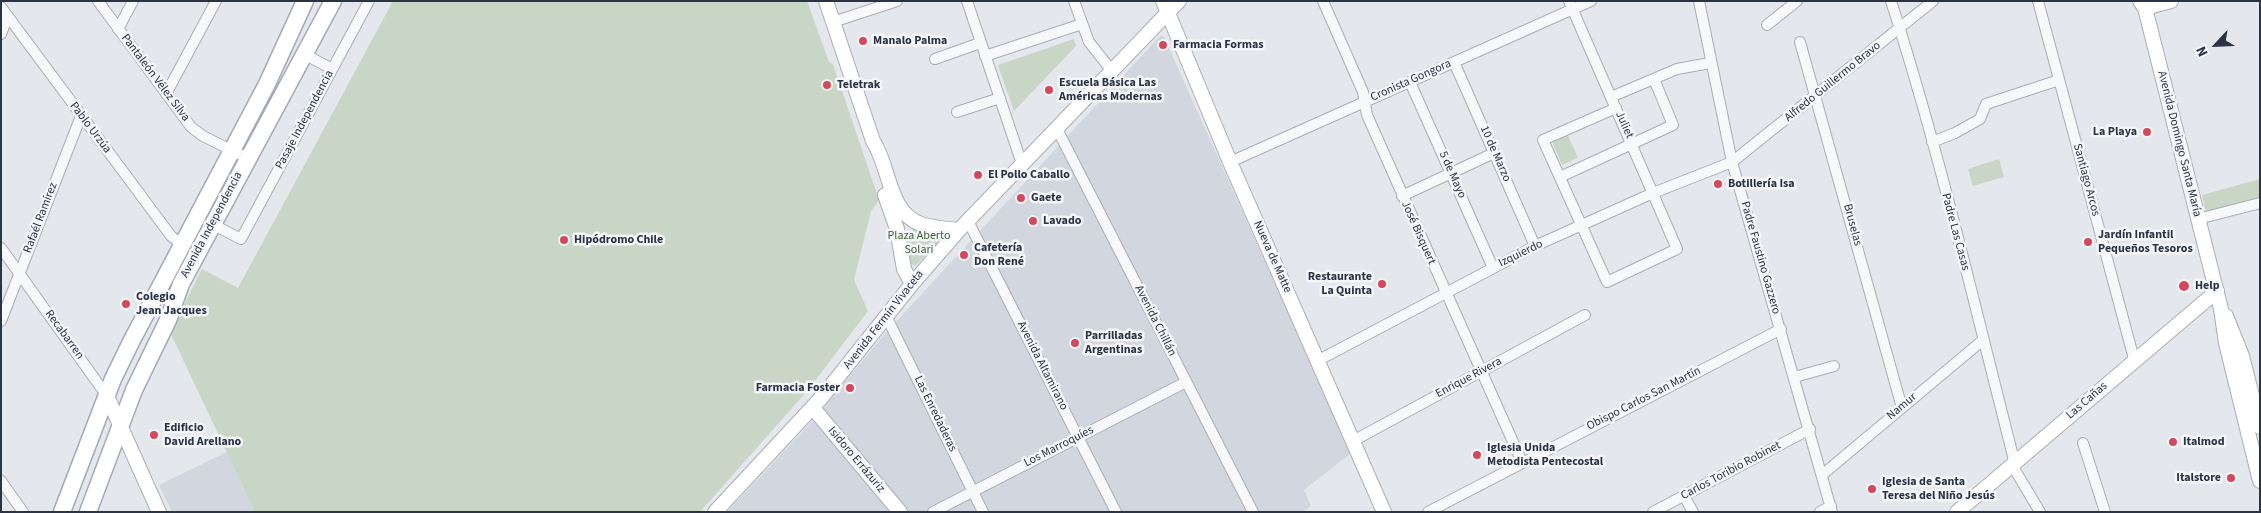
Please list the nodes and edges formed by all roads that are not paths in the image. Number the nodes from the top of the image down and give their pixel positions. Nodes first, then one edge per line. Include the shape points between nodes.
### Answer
1 (98, 1) edge
2 (134, 1) edge
3 (216, 1) edge
4 (305, 1) edge
5 (332, 1) edge
6 (369, 1) edge
7 (826, 1) edge
8 (897, 1) edge
9 (967, 1) edge
10 (1074, 1) edge
11 (1179, 1) edge
12 (1323, 1) edge
13 (1592, 1) edge
14 (1699, 1) edge
15 (1797, 1) edge
16 (1891, 1) edge
17 (1933, 1) edge
18 (2038, 1) edge
19 (2171, 1) edge
20 (2143, 4) edge
21 (1571, 5) edge
22 (1, 7) edge
23 (1165, 7) edge
24 (8, 16) junction
25 (833, 22) junction
26 (1082, 24) junction
27 (1767, 25) dead end
28 (1900, 28) junction
29 (118, 29) junction
30 (1, 34) edge
31 (1800, 42) dead end
32 (980, 43) junction
33 (304, 54) junction
34 (985, 56) junction
35 (935, 59) dead end
36 (1454, 62) junction
37 (1710, 63) junction
38 (332, 69) junction
39 (1112, 71) junction
40 (1654, 79) junction
41 (2059, 80) junction
42 (1410, 82) junction
43 (166, 94) junction
44 (1816, 96) junction
45 (1611, 97) junction
46 (1000, 98) junction
47 (1364, 102) junction
48 (1616, 108) junction
49 (957, 112) dead end
50 (81, 116) junction
51 (1057, 129) junction
52 (872, 141) junction
53 (1932, 142) junction
54 (1632, 144) junction
55 (232, 151) junction
56 (1494, 153) junction
57 (247, 158) junction
58 (1230, 162) junction
59 (1732, 162) junction
60 (1022, 164) junction
61 (1451, 173) junction
62 (1560, 176) junction
63 (1653, 193) junction
64 (1402, 196) junction
65 (2260, 203) edge
66 (2198, 219) junction
67 (212, 224) junction
68 (964, 225) junction
69 (1581, 225) junction
70 (182, 245) junction
71 (1535, 246) junction
72 (1, 248) edge
73 (1493, 268) junction
74 (19, 272) junction
75 (912, 284) junction
76 (2216, 291) junction
77 (1446, 294) junction
78 (2221, 309) junction
79 (1585, 315) dead end
80 (886, 316) junction
81 (1, 321) edge
82 (1781, 329) junction
83 (1983, 340) junction
84 (2134, 359) junction
85 (1317, 361) junction
86 (1834, 366) dead end
87 (1481, 371) junction
88 (1795, 378) junction
89 (1186, 382) junction
90 (107, 396) junction
91 (813, 408) junction
92 (1902, 408) junction
93 (119, 426) junction
94 (2260, 427) edge
95 (1810, 429) junction
96 (1078, 437) junction
97 (1353, 441) junction
98 (2084, 442) dead end
99 (1522, 462) junction
100 (2014, 464) junction
101 (1822, 475) junction
102 (2259, 478) edge
103 (1, 481) edge
104 (973, 491) junction
105 (1684, 496) junction
106 (1832, 509) edge
107 (23, 512) edge
108 (62, 512) edge
109 (88, 512) edge
110 (159, 512) edge
111 (715, 512) edge
112 (900, 512) edge
113 (932, 512) edge
114 (983, 512) edge
115 (1116, 512) edge
116 (1253, 512) edge
117 (1384, 512) edge
118 (1428, 512) edge
119 (1653, 512) edge
120 (1693, 512) edge
121 (1820, 512) edge
122 (1957, 512) edge
123 (2040, 512) edge
124 (2105, 512) edge

1 - 29 street, Pantaleón Vélez Silva
2 - 29 street
3 - 43 street
4 - 55 main road, Avenida Independencia
5 - 33 main road, Avenida Independencia
6 - 38 street, Pasaje Independencia
7 - 25 street
8 - 25 street
9 - 32 street
10 - 26 street
11 - 23 street, Avenida Fermín Vivaceta
12 - 47 street, José Bisquert via 1363,92
13 - 21 street, Cronista Gongora
14 - 37 street, Padre Faustino Gazzero
15 - 27 street
16 - 28 street, Padre Las Casas
17 - 28 street, Alfredo Guillermo Bravo
18 - 41 street, Santiago Arcos
19 - 20 street
20 - 66 street, Avenida Domingo Santa María
21 - 36 street, Cronista Gongora
21 - 45 street, Juliet
22 - 24 street, Pablo Urzúa
23 - 39 street, Avenida Fermín Vivaceta
23 - 58 street, Nueva de Matte
24 - 30 street
24 - 50 street, Pablo Urzúa
25 - 52 street
26 - 34 street
26 - 39 street via 1092,48
28 - 44 street, Alfredo Guillermo Bravo
28 - 53 street, Padre Las Casas
29 - 43 street, Pantaleón Vélez Silva
31 - 44 street, Bruselas
32 - 34 street
32 - 35 street
33 - 38 street
33 - 57 main road, Avenida Independencia
34 - 46 street
36 - 42 street, Cronista Gongora
36 - 56 street, 10 de Marzo
37 - 40 street via 1677,69
37 - 59 street, Padre Faustino Gazzero
38 - 67 street, Pasaje Independencia via 240,239
39 - 51 street, Avenida Fermín Vivaceta
40 - 45 street
40 - 54 street via 1673,125
41 - 53 street via 1986,104 1980,119
41 - 84 street, Santiago Arcos
42 - 47 street, Cronista Gongora
42 - 61 street, 5 de Mayo
43 - 55 street, Pantaleón Vélez Silva via 194,130
44 - 59 street, Alfredo Guillermo Bravo
44 - 92 street, Bruselas
45 - 48 street, Juliet
46 - 49 street
46 - 60 street
47 - 58 street, Cronista Gongora
47 - 64 street, José Bisquert
48 - 54 street, Juliet
48 - 62 street via 1543,140
50 - 70 street, Pablo Urzúa via 171,236
50 - 74 street, Rafaél Ramírez
51 - 60 street, Avenida Fermín Vivaceta
51 - 89 street, Avenida Chillán
52 - 68 street via 882,157 902,212 921,224
52 - 75 street via 873,158 897,229 904,269
53 - 83 street, Padre Las Casas
54 - 62 street
54 - 63 street, Juliet
55 - 57 street, Pantaleón Vélez Silva
55 - 70 main road, Avenida Independencia
56 - 61 street
56 - 71 street, 10 de Marzo
57 - 67 main road, Avenida Independencia
58 - 85 street, Nueva de Matte
59 - 63 street, Izquierdo
59 - 82 street, Padre Faustino Gazzero
60 - 68 street, Avenida Fermín Vivaceta
61 - 64 street
61 - 73 street, 5 de Mayo
62 - 69 street
63 - 69 street, Izquierdo
63 - 69 street, Juliet via 1677,250 1607,282
64 - 77 street, José Bisquert
65 - 66 street
66 - 76 street, Avenida Domingo Santa María
67 - 93 main road, Avenida Independencia via 181,284
68 - 75 street, Avenida Fermín Vivaceta
68 - 96 street, Avenida Altamirano
69 - 71 street, Izquierdo
70 - 90 main road, Avenida Independencia via 131,342
71 - 73 street, Izquierdo
72 - 74 street, Recabarren
73 - 77 street, Izquierdo
74 - 81 street, Rafaél Ramírez
74 - 90 street, Recabarren
75 - 80 street, Avenida Fermín Vivaceta
76 - 78 street, Avenida Domingo Santa María
76 - 84 street, Las Cañas
77 - 85 street, Izquierdo
77 - 87 street, José Bisquert
78 - 94 street, Avenida Domingo Santa María via 2240,347
78 - 102 street, Avenida Domingo Santa María via 2226,343
79 - 87 street, Enrique Rivera
80 - 91 street, Avenida Fermín Vivaceta
80 - 104 street, Las Enredaderas
82 - 88 street, Padre Faustino Gazzero
82 - 99 street, Obispo Carlos San Martín
83 - 92 street, Namur
83 - 100 street, Padre Las Casas
84 - 100 street, Las Cañas
85 - 97 street, Nueva de Matte
86 - 88 street
87 - 97 street, Enrique Rivera
87 - 99 street, José Bisquert
88 - 95 street, Padre Faustino Gazzero
89 - 96 street, Los Marroquíes
89 - 116 street, Avenida Chillán
90 - 93 street, Recabarren
90 - 108 main road, Avenida Independencia
91 - 111 street, Avenida Fermín Vivaceta
91 - 112 street, Isidoro Errázuriz
92 - 101 street, Namur
93 - 109 main road, Avenida Independencia
93 - 110 street, Recabarren
95 - 101 street, Padre Faustino Gazzero
95 - 105 street, Carlos Toribio Robinet
96 - 104 street, Los Marroquíes
96 - 115 street, Avenida Altamirano
97 - 117 street, Nueva de Matte
98 - 124 street
99 - 118 street, Obispo Carlos San Martín
100 - 122 street, Las Cañas
100 - 123 street, Padre Las Casas
101 - 106 street, Padre Faustino Gazzero
103 - 107 street
104 - 113 street, Los Marroquíes
104 - 114 street, Las Enredaderas
105 - 119 street, Carlos Toribio Robinet
105 - 120 street
106 - 121 street

